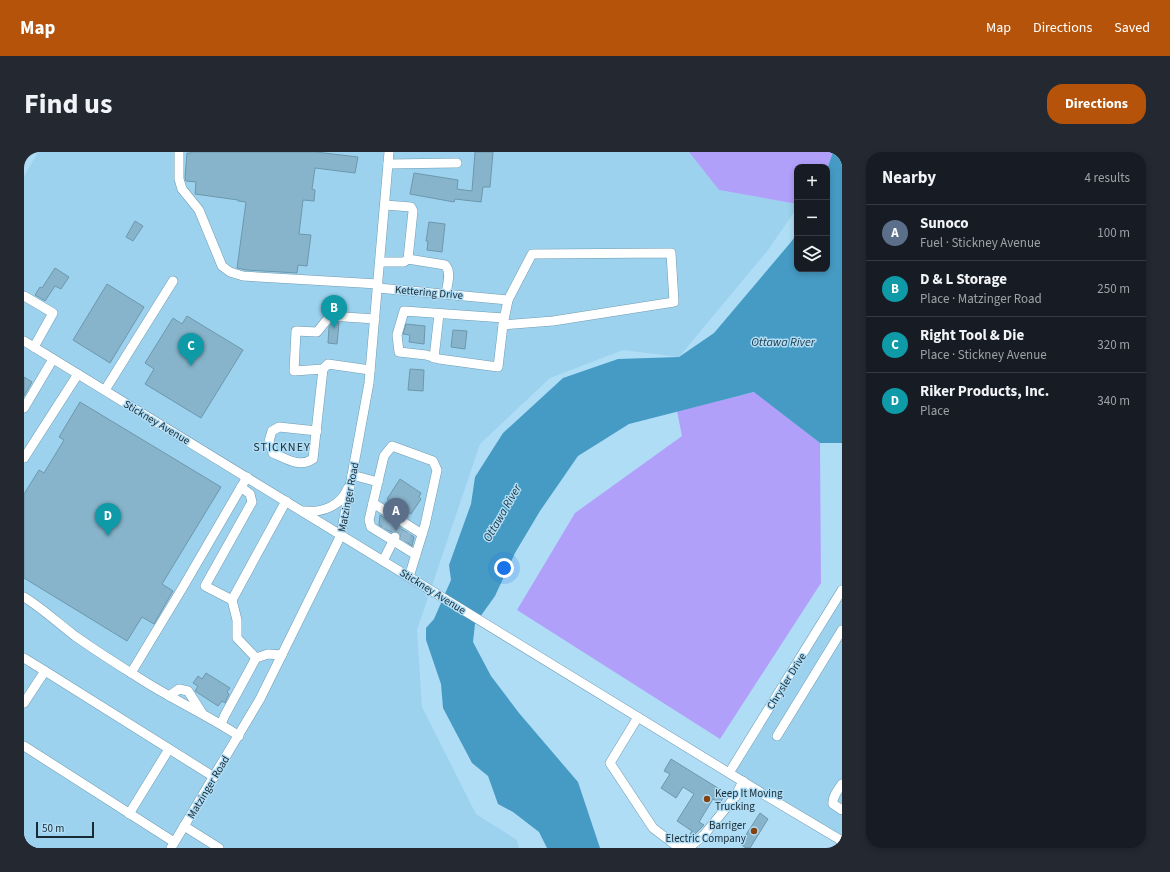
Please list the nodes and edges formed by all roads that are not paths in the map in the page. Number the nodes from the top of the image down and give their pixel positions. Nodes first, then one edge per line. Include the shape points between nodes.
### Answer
1 (180, 152) edge
2 (389, 152) edge
3 (457, 163) dead end
4 (388, 164) junction
5 (385, 205) junction
6 (408, 259) junction
7 (380, 262) junction
8 (173, 281) dead end
9 (378, 286) junction
10 (446, 294) junction
11 (24, 296) edge
12 (508, 300) junction
13 (438, 314) junction
14 (375, 319) junction
15 (503, 321) junction
16 (24, 341) edge
17 (34, 347) junction
18 (434, 358) junction
19 (53, 359) junction
20 (323, 369) junction
21 (370, 370) junction
22 (78, 374) junction
23 (105, 390) junction
24 (24, 408) edge
25 (317, 431) junction
26 (24, 458) edge
27 (247, 477) junction
28 (352, 477) junction
29 (378, 482) junction
30 (241, 487) junction
31 (286, 501) junction
32 (373, 503) junction
33 (301, 510) junction
34 (387, 525) junction
35 (397, 531) junction
36 (422, 534) junction
37 (342, 535) junction
38 (406, 536) junction
39 (416, 555) junction
40 (383, 561) junction
41 (409, 577) junction
42 (842, 590) edge
43 (24, 597) edge
44 (232, 600) junction
45 (842, 630) edge
46 (282, 656) junction
47 (24, 658) edge
48 (256, 658) junction
49 (45, 671) junction
50 (132, 673) junction
51 (169, 696) junction
52 (24, 703) edge
53 (204, 714) junction
54 (638, 717) junction
55 (221, 724) junction
56 (239, 736) junction
57 (777, 736) dead end
58 (24, 746) edge
59 (169, 749) junction
60 (729, 773) junction
61 (214, 777) junction
62 (743, 781) junction
63 (841, 786) edge
64 (842, 810) edge
65 (129, 814) junction
66 (184, 826) junction
67 (842, 840) edge
68 (172, 845) edge
69 (219, 848) edge

1 - 9 street, Kettering Drive via 179,178 182,189 199,210 222,266 230,272 243,276
2 - 4 street, Matzinger Road
3 - 4 street
4 - 5 street, Matzinger Road
5 - 6 street via 411,207 413,211
5 - 7 street, Matzinger Road
6 - 7 street via 404,262
6 - 10 street via 445,265 449,271
7 - 9 street, Matzinger Road
8 - 23 street
9 - 10 street, Kettering Drive
9 - 14 street, Matzinger Road
10 - 12 street, Kettering Drive
11 - 17 street via 53,313
12 - 15 street
12 - 15 street via 532,254 671,253 674,302 553,321
13 - 15 street
13 - 18 street
13 - 18 street via 404,311 397,335 399,352
14 - 20 street via 330,316 317,332 296,331 294,371
14 - 21 street, Matzinger Road
15 - 18 street via 498,367
16 - 17 street, Stickney Avenue
17 - 19 street, Stickney Avenue
19 - 22 street, Stickney Avenue
19 - 24 street
20 - 21 street via 328,364
20 - 25 street
21 - 28 street, Matzinger Road
22 - 23 street, Stickney Avenue
22 - 26 street
23 - 27 street, Stickney Avenue
25 - 25 street via 313,459 297,463 273,453 269,441 272,431 279,427
27 - 30 street
27 - 31 street, Stickney Avenue
28 - 29 street
28 - 33 street via 340,501 330,508 316,511
28 - 37 street, Matzinger Road
29 - 32 street
29 - 36 street via 384,456 392,446 433,461 437,470
30 - 44 street via 250,494 252,502 205,586
30 - 50 street
31 - 33 street, Stickney Avenue
31 - 44 street
32 - 34 street
32 - 34 street via 369,520 371,527
33 - 37 street, Stickney Avenue
34 - 35 street
34 - 35 street
35 - 38 street
35 - 38 street
35 - 40 street
36 - 38 street
36 - 39 street
37 - 40 street, Stickney Avenue
37 - 46 street, Matzinger Road
38 - 39 street
39 - 41 street
40 - 41 street, Stickney Avenue
41 - 54 street, Stickney Avenue
42 - 60 street, Chrysler Drive
43 - 50 street
44 - 48 street via 237,620 237,638
45 - 57 street
46 - 48 street via 268,654
46 - 56 street, Matzinger Road
47 - 49 street
48 - 55 street
49 - 52 street
49 - 59 street
50 - 51 street
51 - 53 street
51 - 53 street via 179,689 188,691
53 - 55 street
54 - 60 street, Stickney Avenue
54 - 62 street via 610,763 653,828 678,847 691,846 703,836 735,797
55 - 56 street
56 - 61 street, Matzinger Road
58 - 65 street
59 - 61 street
59 - 65 street
60 - 62 street, Stickney Avenue
61 - 66 street, Matzinger Road
62 - 67 street, Stickney Avenue
63 - 64 street via 833,798 833,804
65 - 68 street
66 - 68 street, Matzinger Road
66 - 69 street

